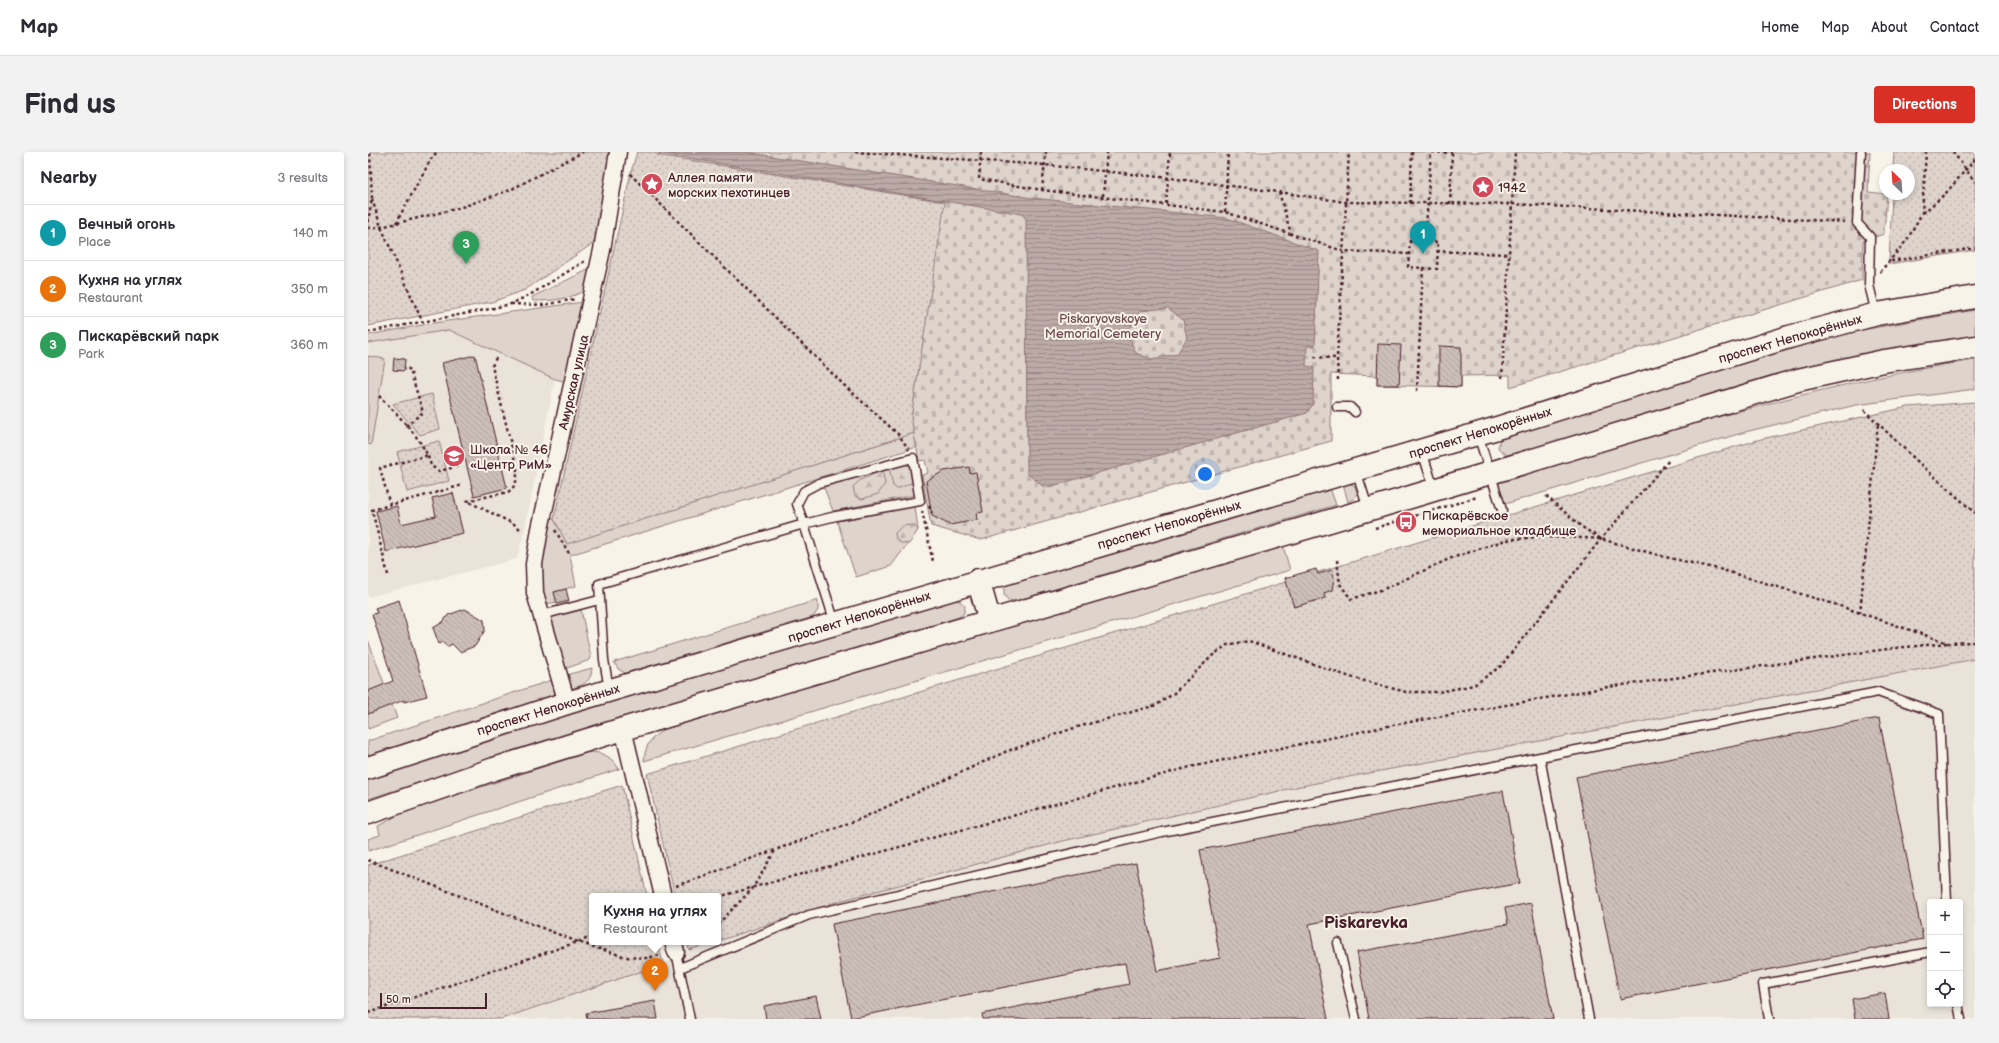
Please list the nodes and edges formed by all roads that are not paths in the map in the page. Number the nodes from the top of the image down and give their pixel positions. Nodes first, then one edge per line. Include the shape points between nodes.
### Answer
1 (618, 152) edge
2 (1861, 152) edge
3 (1975, 298) edge
4 (1877, 314) junction
5 (1975, 347) edge
6 (1337, 407) dead end
7 (1355, 412) dead end
8 (1477, 434) junction
9 (1422, 450) junction
10 (1356, 470) junction
11 (1490, 473) junction
12 (1434, 490) junction
13 (1368, 509) junction
14 (1502, 510) dead end
15 (804, 524) junction
16 (978, 580) junction
17 (599, 600) junction
18 (542, 615) junction
19 (990, 621) junction
20 (836, 624) junction
21 (609, 690) junction
22 (567, 703) junction
23 (623, 729) junction
24 (1540, 757) junction
25 (368, 768) edge
26 (368, 813) edge
27 (663, 893) edge
28 (1947, 899) edge
29 (1338, 943) dead end
30 (675, 947) edge
31 (1927, 953) edge
32 (680, 968) junction
33 (1958, 1007) edge
34 (690, 1019) edge
35 (1356, 1019) edge
36 (1589, 1019) edge
37 (1769, 1019) edge
38 (1960, 1019) edge

1 - 18 street, Амурская улица via 602,250 534,564 535,593
2 - 4 lane via 1857,223 1871,239 1869,285
3 - 4 main road, проспект Непокорённых
4 - 8 main road, проспект Непокорённых via 1789,336
5 - 11 main road via 1884,361 1798,380
6 - 7 lane via 1350,407
8 - 9 main road, проспект Непокорённых
8 - 11 lane
9 - 10 main road, проспект Непокорённых
9 - 12 lane
10 - 13 lane
10 - 16 main road, проспект Непокорённых
11 - 12 main road
11 - 14 lane
12 - 13 main road
13 - 19 main road
15 - 15 lane via 797,504 804,491 819,483 914,458 920,501
15 - 17 lane via 599,584
15 - 20 lane
16 - 19 main road
16 - 20 main road, проспект Непокорённых
17 - 18 lane
17 - 21 lane
18 - 22 street, Амурская улица
19 - 23 main road
20 - 21 main road, проспект Непокорённых
21 - 22 main road, проспект Непокорённых
22 - 25 main road, проспект Непокорённых
23 - 26 main road via 494,769
23 - 27 street
24 - 28 lane via 1878,692 1939,714
24 - 32 lane via 1162,832 809,915
24 - 36 lane
29 - 35 lane
30 - 32 lane
31 - 37 lane via 1763,984
32 - 34 lane
33 - 38 lane

